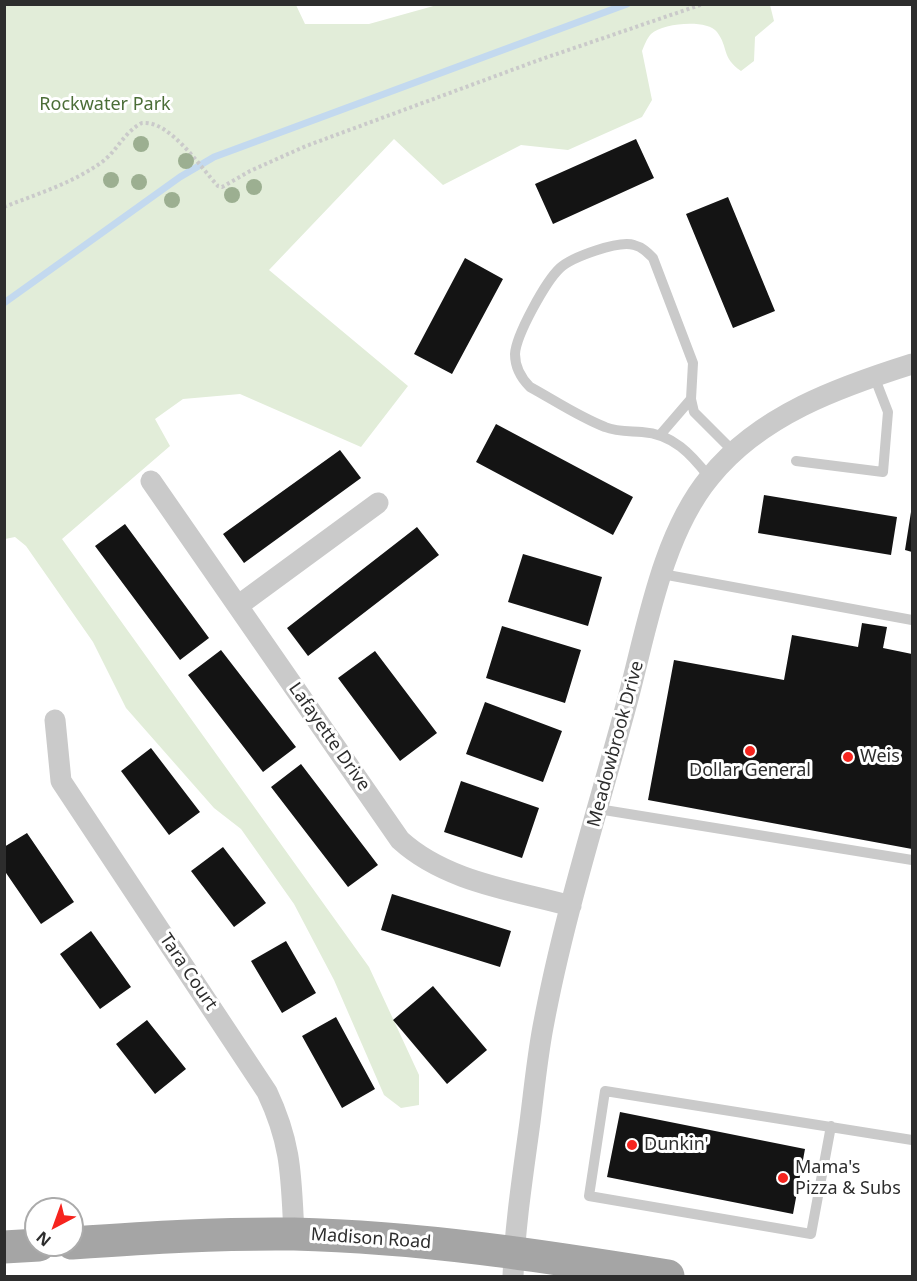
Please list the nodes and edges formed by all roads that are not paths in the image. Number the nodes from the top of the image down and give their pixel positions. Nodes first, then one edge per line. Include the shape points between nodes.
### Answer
1 (912, 364) edge
2 (874, 376) junction
3 (691, 399) junction
4 (660, 435) junction
5 (735, 453) junction
6 (796, 461) dead end
7 (709, 477) junction
8 (151, 481) dead end
9 (378, 502) dead end
10 (662, 574) junction
11 (239, 605) junction
12 (912, 620) edge
13 (56, 720) dead end
14 (598, 809) junction
15 (912, 860) edge
16 (571, 906) junction
17 (831, 1126) junction
18 (912, 1140) edge
19 (294, 1234) junction
20 (84, 1242) edge
21 (24, 1246) edge
22 (4, 1247) edge
23 (514, 1265) edge
24 (668, 1276) edge

1 - 2 street, Meadowbrook Drive
2 - 5 street, Meadowbrook Drive via 797,408
2 - 6 lane via 888,412 883,472
3 - 4 lane
3 - 4 lane via 693,363 646,250 634,244 621,244 573,260 551,278 515,352 522,379 604,427
3 - 5 lane via 700,420
4 - 7 lane via 677,442
5 - 7 street, Meadowbrook Drive
7 - 10 street, Meadowbrook Drive via 682,520
8 - 11 street, Lafayette Drive
9 - 11 street
10 - 12 lane
10 - 14 street, Meadowbrook Drive
11 - 16 street, Lafayette Drive via 400,840 419,858 445,872
13 - 19 street, Tara Court via 61,781 267,1092 282,1124 290,1156
14 - 15 lane
14 - 16 street, Meadowbrook Drive
16 - 23 street, Meadowbrook Drive via 543,1028
17 - 17 lane via 605,1091 589,1196 811,1234
17 - 18 lane
19 - 20 main road, Madison Road
19 - 23 main road, Madison Road via 445,1244
21 - 22 main road
23 - 24 main road, Madison Road

